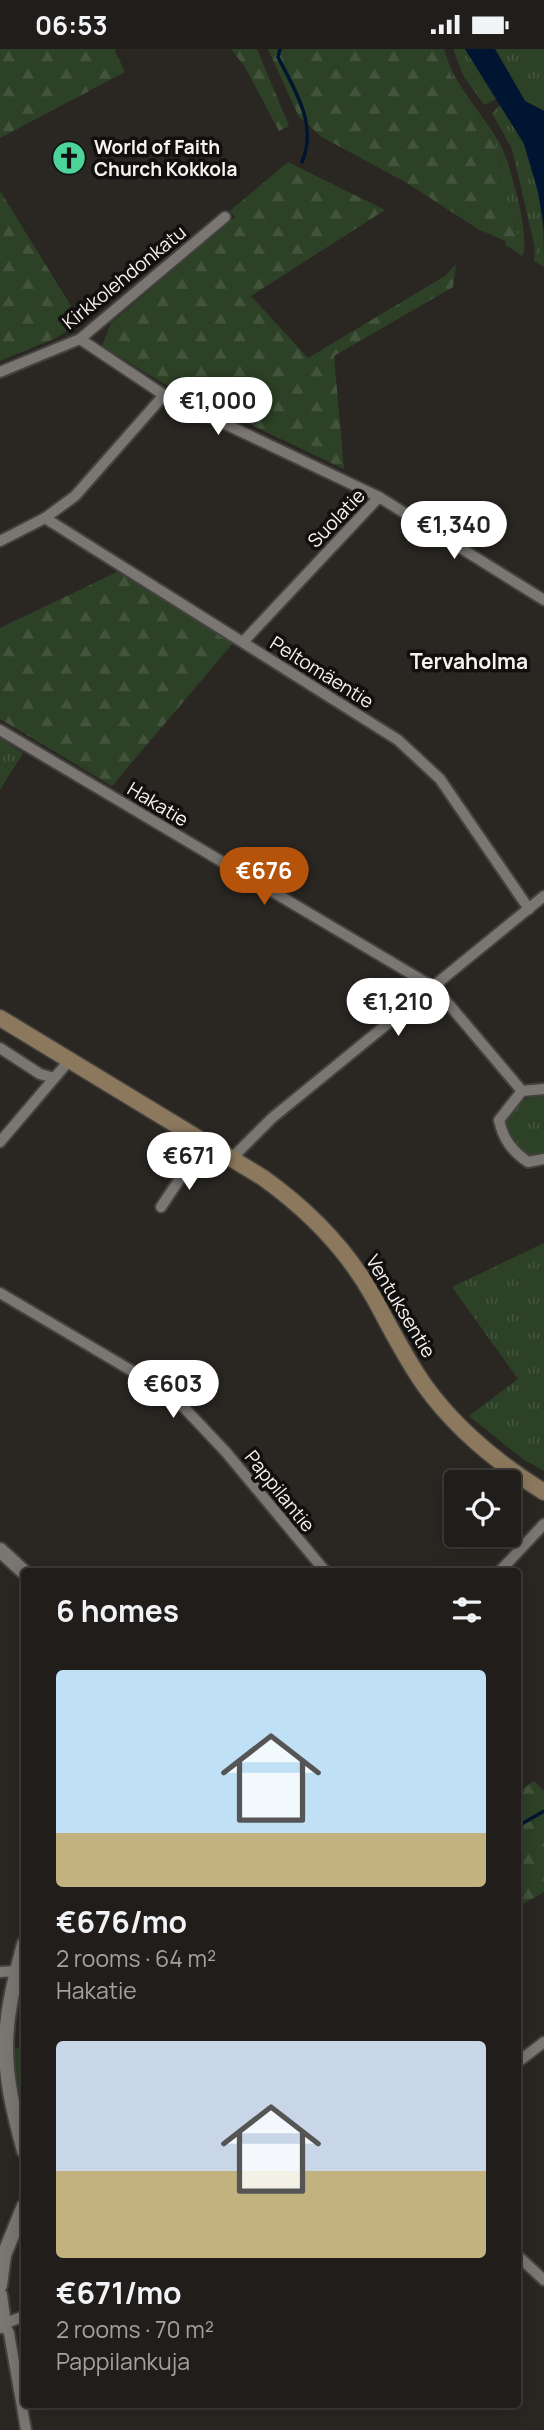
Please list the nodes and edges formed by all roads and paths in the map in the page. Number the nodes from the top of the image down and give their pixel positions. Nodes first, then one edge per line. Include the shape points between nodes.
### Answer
1 (225, 217) dead end
2 (80, 339) junction
3 (0, 372) edge
4 (164, 395) junction
5 (379, 497) junction
6 (46, 518) junction
7 (0, 541) edge
8 (544, 600) edge
9 (243, 642) junction
10 (0, 730) edge
11 (544, 897) edge
12 (529, 909) junction
13 (435, 988) junction
14 (0, 1018) edge
15 (0, 1048) edge
16 (68, 1062) junction
17 (54, 1078) junction
18 (544, 1089) edge
19 (522, 1091) junction
20 (0, 1142) edge
21 (544, 1159) edge
22 (231, 1160) junction
23 (191, 1162) dead end
24 (161, 1207) dead end
25 (0, 1293) edge
26 (544, 1492) edge
27 (544, 1524) edge
28 (0, 1550) edge
29 (322, 1568) edge
30 (503, 1568) edge
31 (21, 1569) edge
32 (21, 1949) edge
33 (7, 1972) edge
34 (544, 2042) edge
35 (521, 2060) edge
36 (21, 2140) edge
37 (21, 2214) edge
38 (521, 2259) edge
39 (544, 2280) edge
40 (0, 2285) edge
41 (0, 2295) edge
42 (21, 2316) edge
43 (2, 2325) edge
44 (21, 2401) edge
45 (22, 2408) edge
46 (26, 2430) edge

1 - 2 street, Kirkkolehdonkatu
2 - 3 street, Kirkkolehdonkatu
2 - 4 street
4 - 5 street
4 - 6 street via 92,478
5 - 8 street, Suolatie
5 - 9 street, Suolatie
6 - 7 street
6 - 9 street, Peltomäentie
9 - 12 street, Peltomäentie via 424,761
10 - 13 street, Hakatie
11 - 12 street
12 - 13 street
13 - 19 street, Hakatie
13 - 22 street via 272,1118
14 - 16 main road, Ventuksentie
15 - 17 street
16 - 17 street
16 - 22 main road, Ventuksentie
17 - 20 street
18 - 19 street
19 - 21 street via 503,1111 499,1120 502,1134 528,1162
22 - 26 main road, Ventuksentie via 303,1208 359,1274 439,1405 486,1451
23 - 24 street
25 - 29 street, Pappilantie via 171,1394
27 - 30 street
28 - 31 street
32 - 33 street
33 - 36 street via 1,2032 7,2088
34 - 35 street
37 - 40 street via 5,2255
38 - 39 street
41 - 43 street
42 - 43 street
43 - 44 street via 9,2333
45 - 46 street

